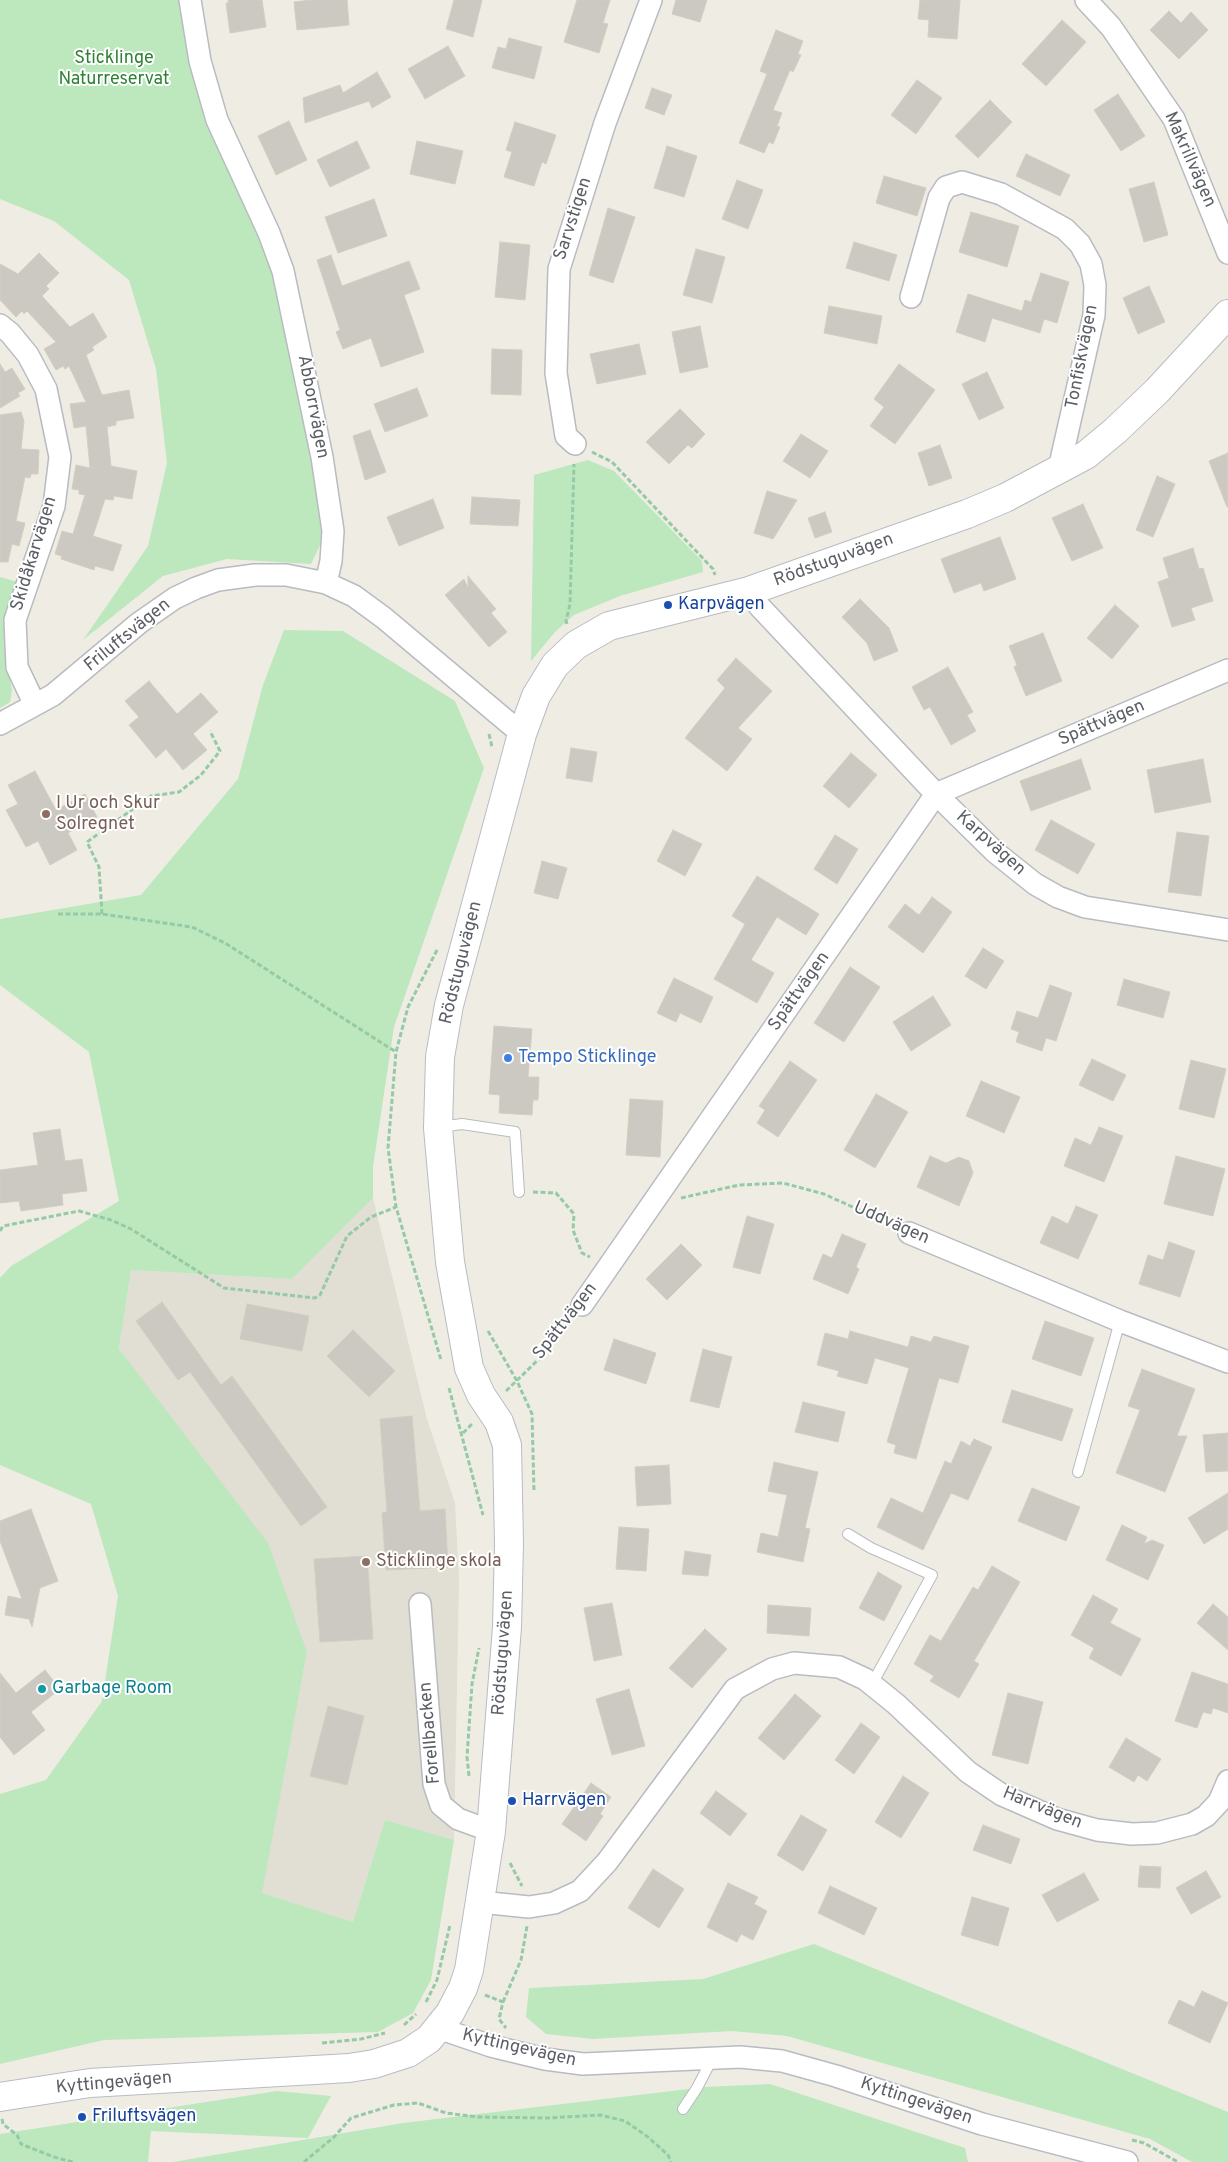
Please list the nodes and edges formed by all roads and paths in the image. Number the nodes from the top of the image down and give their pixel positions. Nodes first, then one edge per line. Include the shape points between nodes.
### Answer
1 (190, 0) edge
2 (651, 0) edge
3 (1086, 0) edge
4 (1228, 253) edge
5 (911, 297) dead end
6 (1228, 314) edge
7 (0, 326) edge
8 (575, 444) junction
9 (1059, 469) junction
10 (326, 583) junction
11 (750, 591) junction
12 (724, 599) junction
13 (576, 646) junction
14 (1228, 670) edge
15 (36, 705) junction
16 (490, 707) junction
17 (0, 724) edge
18 (210, 731) dead end
19 (522, 734) junction
20 (492, 752) dead end
21 (936, 794) junction
22 (58, 914) dead end
23 (102, 914) junction
24 (1228, 930) edge
25 (442, 942) dead end
26 (396, 1052) junction
27 (438, 1128) junction
28 (520, 1192) joint
29 (652, 1206) junction
30 (396, 1207) junction
31 (2, 1224) edge
32 (0, 1231) edge
33 (909, 1233) joint
34 (609, 1267) junction
35 (582, 1305) joint
36 (1120, 1321) junction
37 (487, 1322) dead end
38 (1228, 1362) edge
39 (444, 1367) dead end
40 (517, 1381) junction
41 (449, 1386) dead end
42 (488, 1406) junction
43 (463, 1434) junction
44 (1078, 1472) dead end
45 (534, 1500) dead end
46 (483, 1519) dead end
47 (848, 1534) dead end
48 (420, 1604) dead end
49 (480, 1642) dead end
50 (872, 1684) junction
51 (1228, 1781) edge
52 (470, 1782) dead end
53 (491, 1831) junction
54 (509, 1860) dead end
55 (480, 1902) junction
56 (529, 1907) junction
57 (452, 1915) dead end
58 (503, 2002) dead end
59 (438, 2028) junction
60 (397, 2030) dead end
61 (388, 2032) dead end
62 (319, 2044) dead end
63 (712, 2058) junction
64 (0, 2097) edge
65 (683, 2109) dead end
66 (0, 2111) edge
67 (73, 2162) edge
68 (304, 2162) edge
69 (671, 2162) edge
70 (1126, 2162) edge

1 - 10 street, Abborrvägen via 200,61 217,120 283,271 322,456 333,531
2 - 8 street, Sarvstigen via 605,123 558,269 556,373 566,436
3 - 4 street, Makrillvägen via 1110,27 1174,119
5 - 9 street, Tonfiskvägen via 946,187 962,182 1009,198 1065,229 1080,244 1091,264 1095,285 1094,315
6 - 9 street, Rödstuguvägen via 1115,431 1086,455
7 - 15 street, Skidåkarvägen via 28,355 46,388 60,457 54,506 15,620 17,667
8 - 12 path via 612,462 713,569
8 - 13 path via 570,604 566,621
9 - 11 street, Rödstuguvägen via 967,514
10 - 15 street, Friluftsvägen via 286,575 255,575 218,580 196,588 139,623 86,670
10 - 16 street via 354,596 384,618
11 - 12 street, Rödstuguvägen
11 - 21 street, Karpvägen via 760,607
12 - 13 street, Rödstuguvägen via 609,626
13 - 19 street, Rödstuguvägen via 555,665 536,696
14 - 21 street, Spättvägen
15 - 17 street, Friluftsvägen
16 - 19 street
16 - 20 path via 487,726
18 - 23 path via 220,751 202,775 179,792 151,796 86,842 99,868
19 - 27 street, Rödstuguvägen via 449,1005 440,1057
21 - 24 street, Karpvägen via 995,852 1035,884 1058,897 1085,906
21 - 29 street, Spättvägen
22 - 23 path
23 - 26 path via 192,927 225,943
25 - 26 path via 408,1008
26 - 30 path via 388,1148
27 - 28 lane via 462,1124 516,1132
27 - 42 street, Rödstuguvägen via 450,1262 463,1342 470,1368
28 - 34 path via 556,1193 574,1214 573,1230 582,1253
29 - 33 path, Uddvägen via 739,1185 783,1183 824,1194
29 - 34 street, Spättvägen
30 - 31 path via 371,1217 347,1236 320,1295 315,1298 224,1288 132,1229 79,1211
30 - 39 path
31 - 32 path
33 - 36 street, Uddvägen
34 - 35 street, Spättvägen
35 - 40 path, Spättvägen
36 - 38 street, Uddvägen
36 - 44 lane
37 - 40 path via 488,1332
40 - 42 path, Spättvägen
40 - 45 path via 532,1414
41 - 43 path
42 - 43 path, Spättvägen
42 - 53 street, Rödstuguvägen via 499,1422 507,1445 509,1544 507,1627
43 - 46 path
47 - 50 lane via 871,1548 932,1574
48 - 53 street, Forellbacken via 436,1791 441,1805 458,1819
49 - 52 path via 472,1684 467,1757
50 - 51 street, Harrvägen via 968,1772 1002,1795 1057,1819 1089,1828 1132,1834 1192,1824 1206,1816 1219,1802
50 - 56 street, Harrvägen via 839,1667 794,1663 772,1668 735,1689 607,1862 580,1891 554,1904
53 - 55 street, Rödstuguvägen
54 - 56 path
55 - 56 street, Harrvägen
55 - 59 street, Rödstuguvägen via 469,1970 463,1988
56 - 58 path via 522,1960
57 - 60 path via 437,1980 423,2008
59 - 63 street, Kyttingevägen via 491,2046 583,2064
59 - 64 street, Kyttingevägen via 429,2039 408,2053 349,2068 90,2083
61 - 62 path
63 - 65 lane
63 - 70 street, Kyttingevägen via 782,2061 982,2124
66 - 67 path via 3,2124 17,2135 21,2144
68 - 69 path via 351,2118 394,2105 418,2102 446,2112 478,2117 600,2116 625,2121 648,2137

